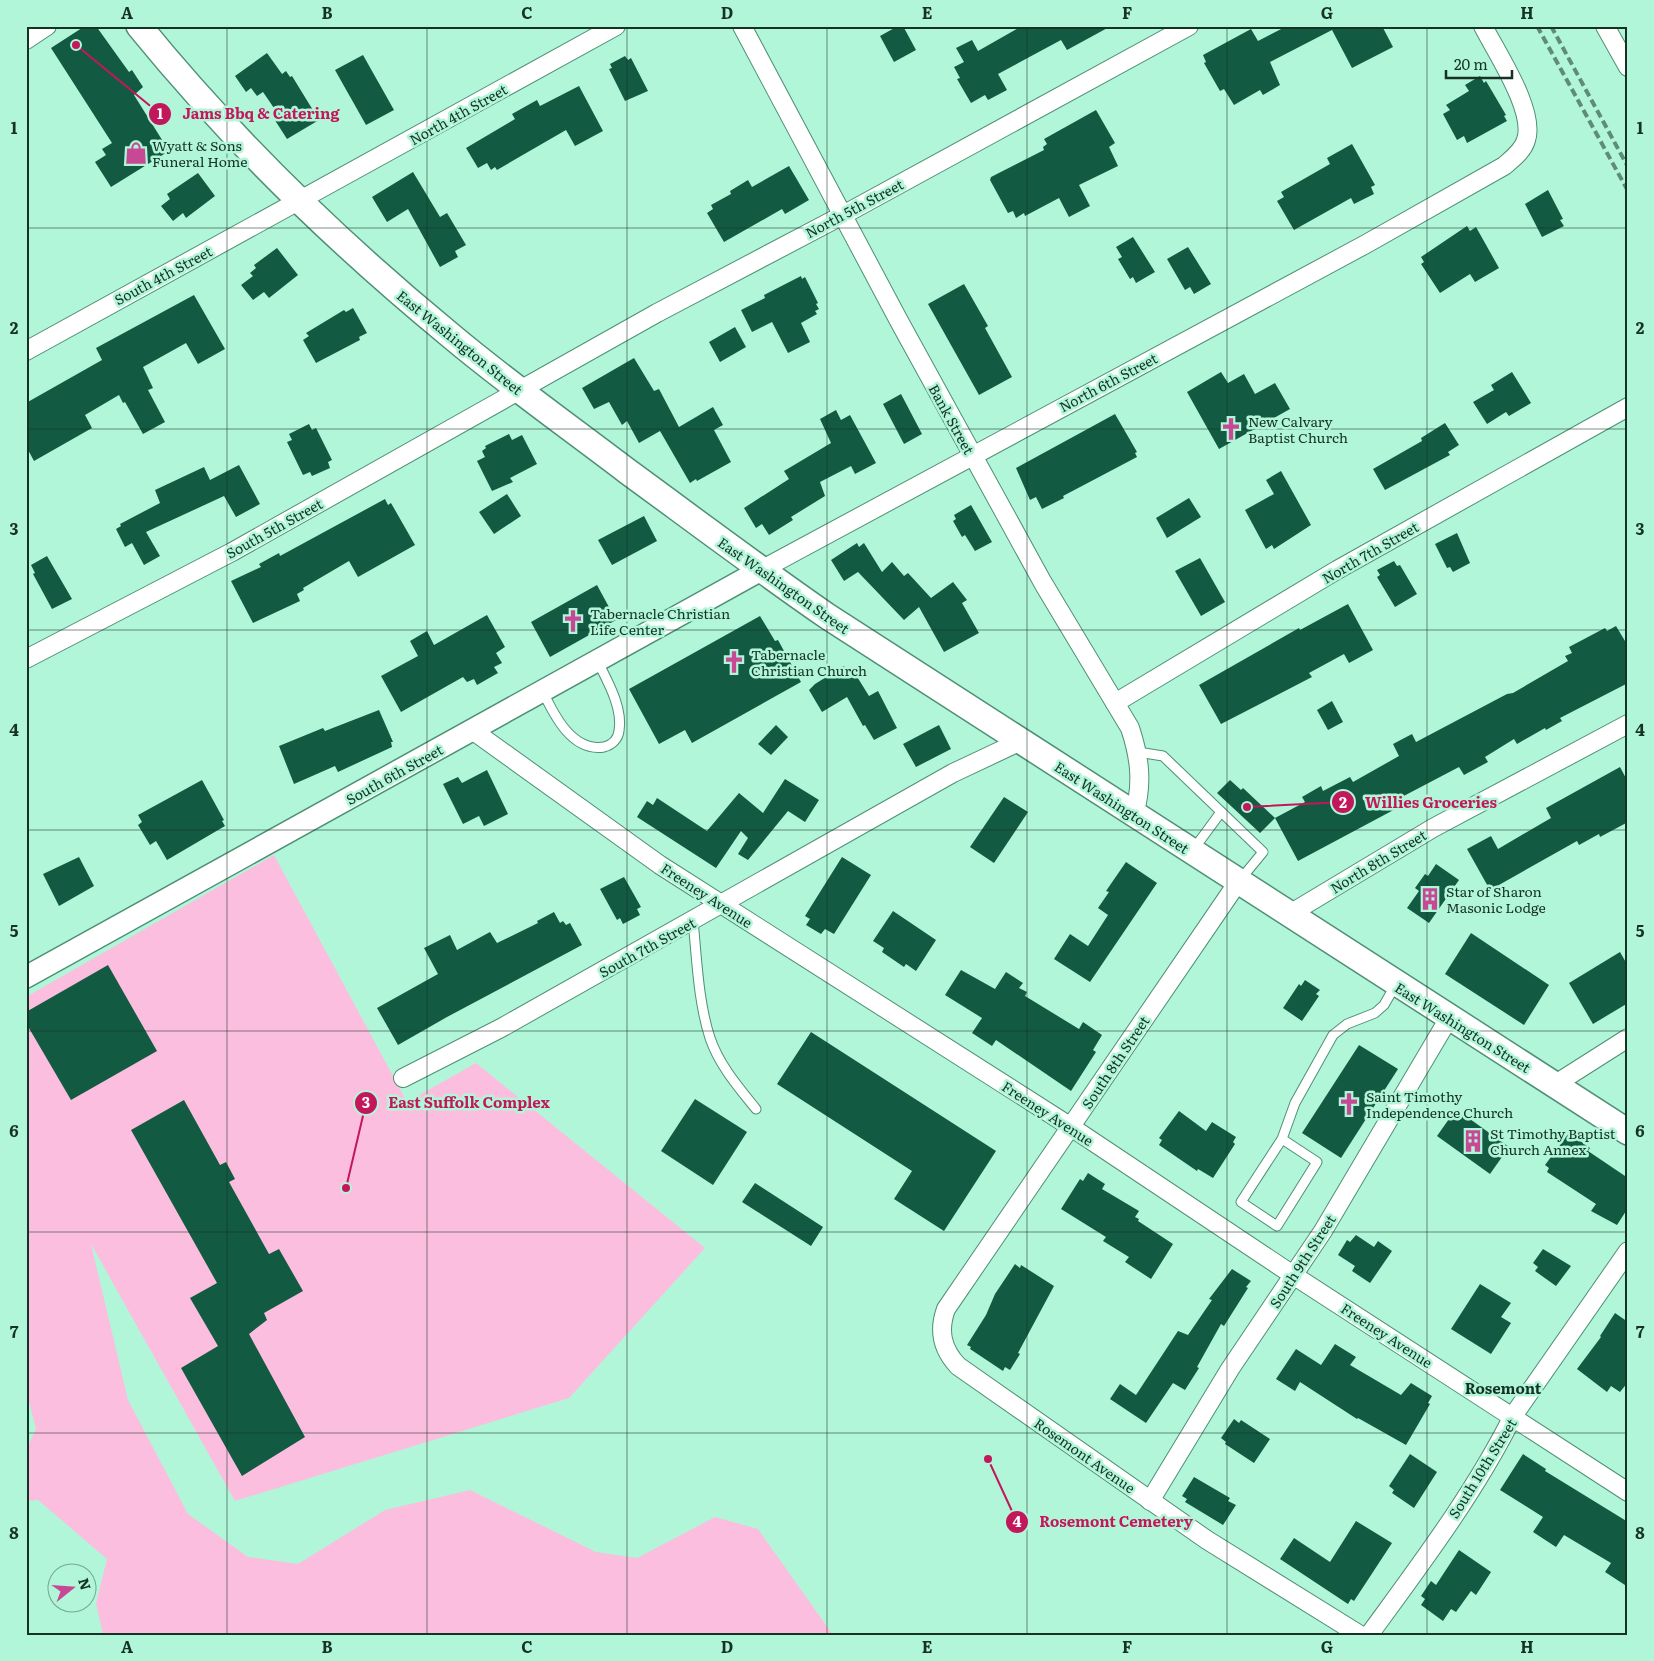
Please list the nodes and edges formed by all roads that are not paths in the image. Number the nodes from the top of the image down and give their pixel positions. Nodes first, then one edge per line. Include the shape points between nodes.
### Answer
1 (47, 26) edge
2 (139, 26) edge
3 (616, 26) edge
4 (742, 26) edge
5 (1190, 26) edge
6 (1482, 26) edge
7 (1605, 26) edge
8 (26, 40) edge
9 (1628, 67) edge
10 (301, 201) junction
11 (843, 215) junction
12 (26, 351) edge
13 (519, 390) junction
14 (1628, 407) edge
15 (972, 455) junction
16 (761, 570) junction
17 (26, 659) edge
18 (598, 662) junction
19 (543, 692) junction
20 (1115, 703) junction
21 (1628, 724) edge
22 (472, 730) junction
23 (1020, 741) junction
24 (1138, 752) junction
25 (1221, 812) junction
26 (1134, 815) junction
27 (1191, 852) junction
28 (1238, 882) junction
29 (722, 904) junction
30 (1288, 915) junction
31 (693, 921) junction
32 (26, 977) edge
33 (1396, 984) junction
34 (1449, 1018) junction
35 (1628, 1038) edge
36 (403, 1078) dead end
37 (1554, 1085) junction
38 (756, 1109) dead end
39 (1071, 1127) junction
40 (1628, 1132) edge
41 (1282, 1139) junction
42 (1628, 1251) edge
43 (1293, 1275) junction
44 (945, 1346) joint
45 (1514, 1416) junction
46 (1628, 1492) edge
47 (1150, 1501) junction
48 (1360, 1635) edge
49 (1369, 1635) edge

1 - 8 street
2 - 10 main road, East Washington Street via 231,132
3 - 10 street, North 4th Street
4 - 11 street, Bank Street
5 - 11 street, North 5th Street
6 - 15 street, North 6th Street via 1523,104 1527,124 1526,140 1504,166 1358,249
7 - 9 street
10 - 12 street, South 4th Street
10 - 13 main road, East Washington Street via 384,278
11 - 13 street, North 5th Street via 657,312
11 - 15 street, Bank Street
13 - 16 main road, East Washington Street
13 - 17 street, South 5th Street via 232,552
14 - 20 street, North 7th Street via 1337,570
15 - 16 street, North 6th Street
15 - 20 street, Bank Street via 1042,583
16 - 18 street, South 6th Street
16 - 23 main road, East Washington Street via 835,622
18 - 19 street, South 6th Street
18 - 19 lane via 612,691 620,723 620,732 609,746 589,746 566,731
19 - 22 street, South 6th Street
20 - 24 street, Bank Street via 1130,728
21 - 30 street, North 8th Street via 1433,828
22 - 29 street, Freeney Avenue via 660,865
22 - 32 street, South 6th Street
23 - 26 main road, East Washington Street
23 - 29 street, South 7th Street via 953,774
24 - 25 lane via 1163,756
24 - 26 street, Bank Street via 1141,777
25 - 27 lane
25 - 28 lane via 1263,852
26 - 27 main road, East Washington Street
27 - 28 main road, East Washington Street
28 - 30 main road, East Washington Street
28 - 39 street, South 8th Street
29 - 31 street, South 7th Street
29 - 39 street, Freeney Avenue
30 - 33 main road, East Washington Street
31 - 36 street, South 7th Street via 501,1028
31 - 38 lane via 710,1039 731,1078
33 - 34 main road, East Washington Street
33 - 41 lane via 1384,1005 1375,1013 1347,1024 1333,1035 1295,1103
34 - 37 main road, East Washington Street
34 - 43 street, South 9th Street via 1323,1231
35 - 37 street
37 - 40 main road, East Washington Street
39 - 43 street, Freeney Avenue
39 - 44 street, South 8th Street via 946,1309 942,1321
41 - 41 lane via 1241,1202 1276,1226 1317,1162
42 - 45 street, South 10th Street
43 - 45 street, Freeney Avenue
43 - 47 street, South 9th Street via 1230,1369
44 - 47 street, Rosemont Avenue via 958,1366
45 - 46 street, Freeney Avenue
45 - 49 street, South 10th Street via 1500,1444
47 - 48 street, Rosemont Avenue

